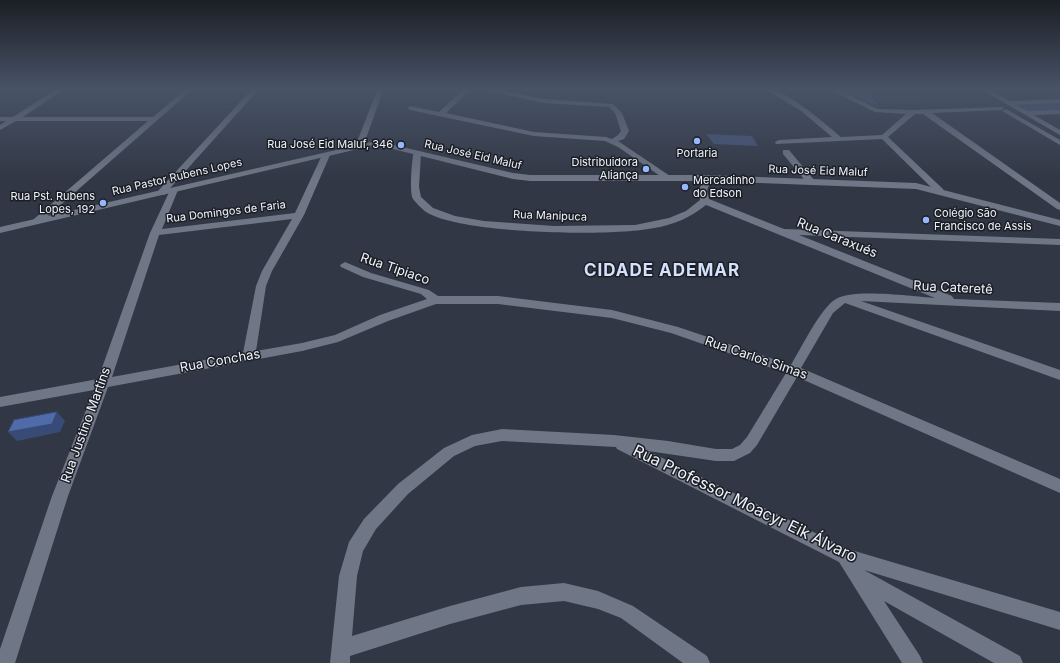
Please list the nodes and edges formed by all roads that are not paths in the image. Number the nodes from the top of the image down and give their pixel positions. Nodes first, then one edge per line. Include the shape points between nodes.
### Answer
1 (0, 119) edge
2 (15, 119) junction
3 (156, 119) joint
4 (230, 119) edge
5 (370, 119) edge
6 (464, 119) edge
7 (621, 119) edge
8 (814, 119) edge
9 (905, 119) edge
10 (935, 119) edge
11 (1019, 119) edge
12 (1036, 119) edge
13 (0, 128) edge
14 (1060, 133) edge
15 (884, 137) junction
16 (839, 139) junction
17 (610, 140) junction
18 (779, 142) dead end
19 (1060, 143) edge
20 (359, 147) junction
21 (786, 152) dead end
22 (416, 153) junction
23 (326, 155) junction
24 (669, 178) junction
25 (707, 178) junction
26 (811, 182) junction
27 (167, 191) junction
28 (940, 191) junction
29 (705, 200) junction
30 (1060, 207) edge
31 (299, 215) junction
32 (38, 221) junction
33 (1060, 223) edge
34 (0, 230) edge
35 (785, 232) junction
36 (155, 233) junction
37 (1060, 242) edge
38 (345, 266) dead end
39 (844, 299) junction
40 (435, 300) junction
41 (958, 303) junction
42 (1060, 307) edge
43 (249, 355) junction
44 (795, 370) junction
45 (1060, 375) edge
46 (103, 383) junction
47 (0, 402) edge
48 (614, 441) junction
49 (1060, 486) edge
50 (845, 556) junction
51 (858, 577) junction
52 (1060, 621) edge
53 (341, 656) edge
54 (5, 663) edge
55 (700, 663) edge
56 (913, 663) edge
57 (1013, 663) edge

1 - 2 street
2 - 3 street
2 - 13 street
3 - 32 street
4 - 27 street, Rua Justino Martins
5 - 20 street
6 - 17 street via 534,134
7 - 17 street via 625,132 621,137
8 - 16 street
9 - 15 street
10 - 30 street
11 - 19 street
12 - 14 street
15 - 16 street
15 - 28 street
16 - 18 street
17 - 24 street
20 - 22 street, Rua José Eid Maluf via 379,144
20 - 23 street, Rua Pastor Rubens Lopes
21 - 26 street
22 - 24 street, Rua José Eid Maluf via 530,178
22 - 29 street, Rua Manipuca via 418,159 414,187 418,198 428,209 461,220 517,228 654,227 684,216
23 - 27 street, Rua Pastor Rubens Lopes
23 - 31 street
24 - 25 street, Rua José Eid Maluf
25 - 26 street, Rua José Eid Maluf
25 - 29 street via 703,191
26 - 28 street, Rua José Eid Maluf via 898,185
27 - 32 street, Rua Pastor Rubens Lopes
27 - 36 street, Rua Justino Martins
28 - 33 street, Rua José Eid Maluf
29 - 35 street, Rua Caraxués
31 - 36 street, Rua Domingos de Faria
31 - 43 street via 261,286
32 - 34 street, Rua Pastor Rubens Lopes
35 - 37 street
35 - 41 street, Rua Caraxués
36 - 46 street, Rua Justino Martins
38 - 40 street, Rua Tipiaco via 420,290
39 - 41 street, Rua Cateretê via 869,297
39 - 44 street via 829,311
39 - 45 street
40 - 43 street, Rua Conchas via 338,338 302,347
40 - 44 street, Rua Carlos Simas via 498,300 612,314 674,330
41 - 42 street, Rua Cateretê
43 - 46 street, Rua Conchas
44 - 48 street via 752,441 745,449 734,455 716,456
44 - 49 street, Rua Carlos Simas
46 - 47 street, Rua Conchas
46 - 54 street, Rua Justino Martins via 60,496
48 - 50 street, Rua Professor Moacyr Eik Álvaro
48 - 53 street via 502,435 472,441 449,452 403,489 370,524 355,548 348,576
50 - 51 street
50 - 52 street, Rua Professor Moacyr Eik Álvaro
51 - 56 street
51 - 57 street
53 - 55 street via 450,615 522,596 564,592 598,600 627,612

